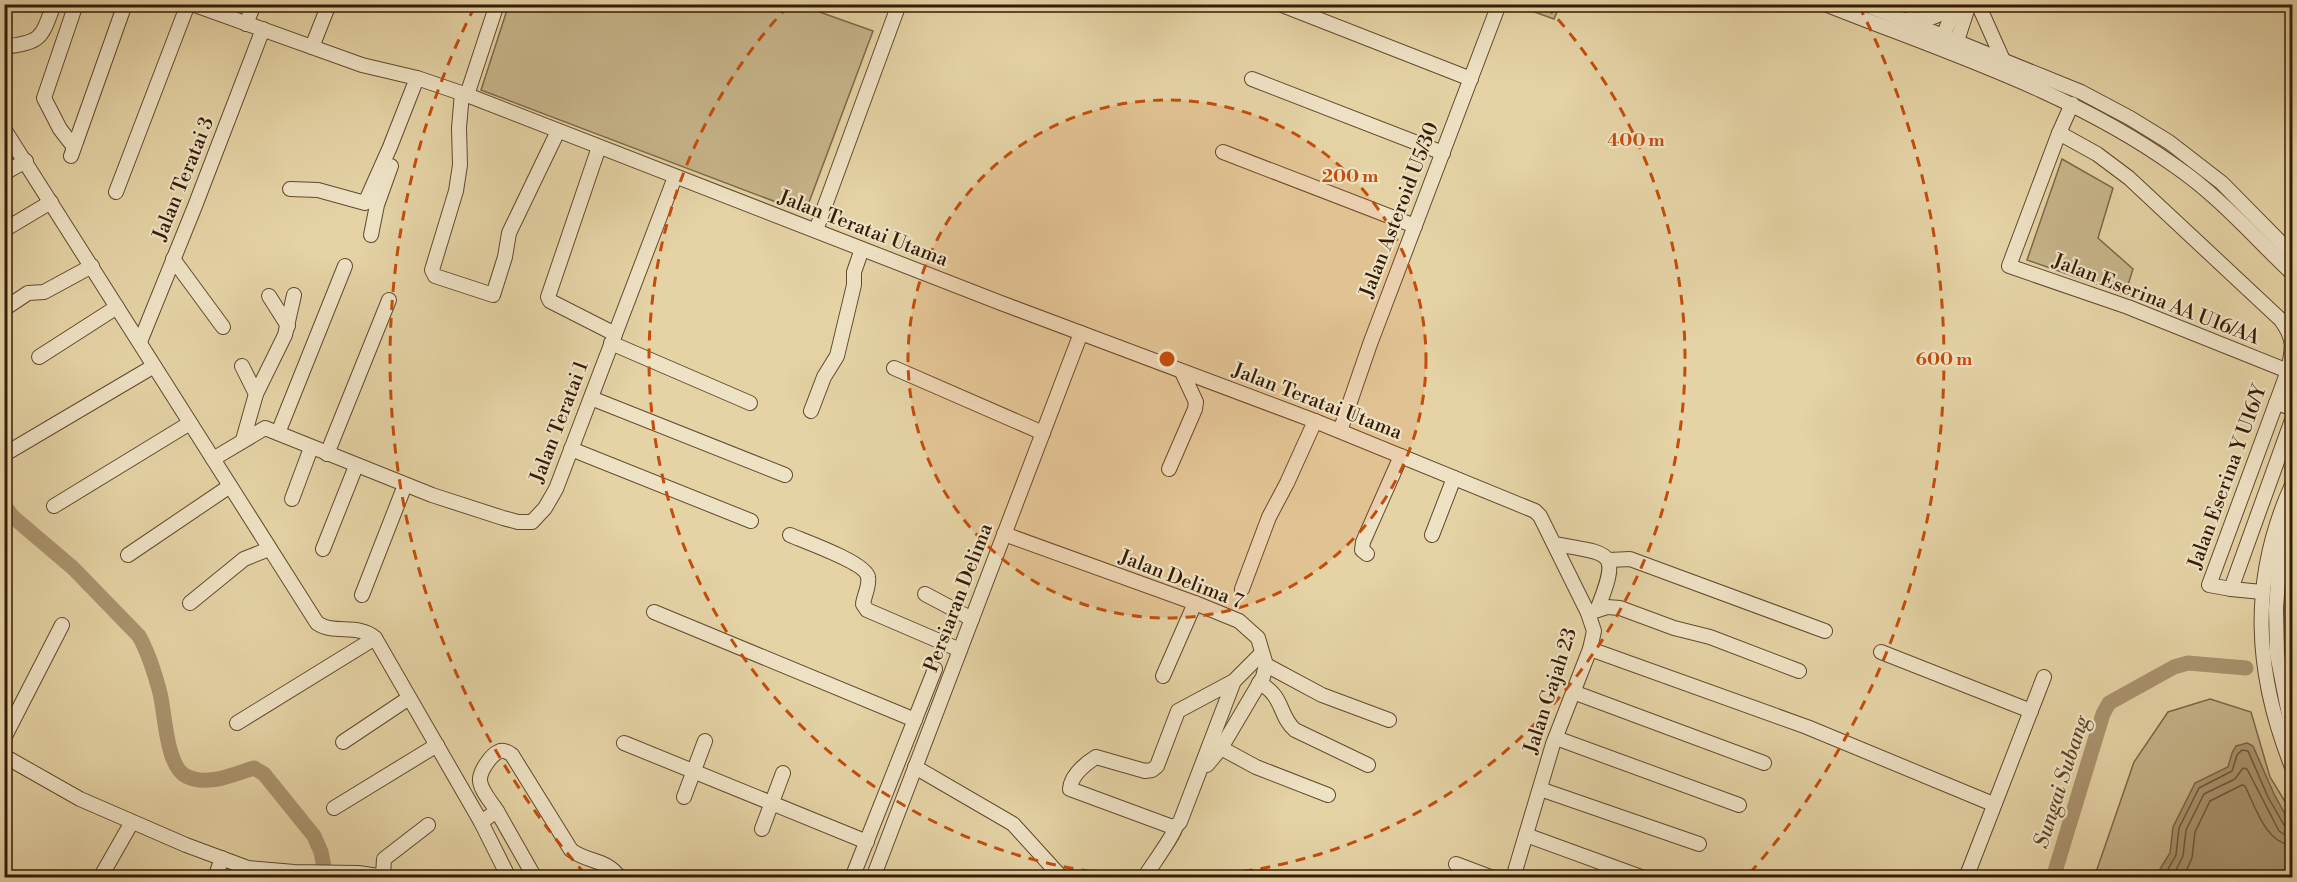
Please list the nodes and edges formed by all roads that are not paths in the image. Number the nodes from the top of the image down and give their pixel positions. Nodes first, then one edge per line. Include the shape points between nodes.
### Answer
1 (54, 4) edge
2 (76, 4) edge
3 (125, 4) edge
4 (190, 4) edge
5 (254, 4) edge
6 (329, 4) edge
7 (497, 4) edge
8 (899, 4) edge
9 (1825, 4) edge
10 (1864, 4) edge
11 (1951, 4) edge
12 (1956, 4) edge
13 (1969, 4) edge
14 (1978, 4) edge
15 (1282, 5) edge
16 (1499, 5) edge
17 (1901, 18) junction
18 (246, 24) junction
19 (262, 29) junction
20 (1948, 45) junction
21 (4, 47) edge
22 (312, 47) junction
23 (2003, 60) junction
24 (417, 78) junction
25 (1252, 79) dead end
26 (1471, 79) junction
27 (465, 94) junction
28 (2072, 104) junction
29 (4, 129) edge
30 (558, 131) junction
31 (2059, 133) junction
32 (9, 146) edge
33 (390, 147) junction
34 (599, 147) junction
35 (1223, 152) dead end
36 (1443, 153) junction
37 (26, 161) junction
38 (4, 172) edge
39 (675, 177) junction
40 (290, 189) dead end
41 (116, 192) dead end
42 (51, 202) junction
43 (1415, 226) junction
44 (4, 230) edge
45 (816, 230) junction
46 (371, 236) dead end
47 (862, 249) junction
48 (2292, 254) edge
49 (173, 259) junction
50 (92, 266) junction
51 (345, 266) dead end
52 (2291, 272) edge
53 (294, 295) dead end
54 (269, 296) dead end
55 (389, 300) dead end
56 (117, 307) junction
57 (4, 309) edge
58 (288, 326) junction
59 (223, 327) dead end
60 (1081, 333) junction
61 (613, 339) junction
62 (140, 342) junction
63 (39, 357) dead end
64 (154, 366) junction
65 (242, 366) dead end
66 (894, 368) dead end
67 (2288, 371) junction
68 (1182, 372) junction
69 (256, 394) junction
70 (591, 398) junction
71 (750, 403) dead end
72 (2276, 403) junction
73 (2292, 408) edge
74 (811, 411) dead end
75 (2292, 420) edge
76 (1315, 421) junction
77 (190, 423) junction
78 (1340, 431) junction
79 (278, 433) junction
80 (1043, 433) junction
81 (243, 440) junction
82 (311, 448) junction
83 (571, 449) junction
84 (10, 450) dead end
85 (327, 454) junction
86 (1401, 456) junction
87 (213, 459) junction
88 (356, 466) junction
89 (1169, 470) dead end
90 (785, 475) dead end
91 (1454, 478) junction
92 (405, 485) junction
93 (2292, 485) edge
94 (230, 486) junction
95 (292, 499) dead end
96 (1516, 502) joint
97 (54, 506) dead end
98 (2292, 516) edge
99 (751, 521) dead end
100 (1004, 534) junction
101 (790, 535) dead end
102 (1432, 535) dead end
103 (1554, 544) junction
104 (269, 549) junction
105 (323, 549) dead end
106 (1366, 554) dead end
107 (128, 555) dead end
108 (1609, 560) junction
109 (1242, 589) dead end
110 (2231, 590) junction
111 (2262, 592) junction
112 (925, 594) dead end
113 (362, 596) dead end
114 (190, 603) dead end
115 (1195, 603) junction
116 (1593, 611) junction
117 (654, 612) dead end
118 (972, 619) junction
119 (62, 625) dead end
120 (1825, 631) dead end
121 (375, 638) junction
122 (1590, 648) junction
123 (960, 650) junction
124 (1881, 652) dead end
125 (1264, 659) junction
126 (935, 669) dead end
127 (1799, 671) dead end
128 (1163, 676) dead end
129 (2044, 678) dead end
130 (1234, 681) junction
131 (1259, 683) junction
132 (1573, 692) junction
133 (410, 698) junction
134 (2031, 711) junction
135 (915, 720) junction
136 (1389, 720) dead end
137 (237, 723) dead end
138 (2292, 730) edge
139 (4, 738) edge
140 (1556, 738) junction
141 (705, 741) dead end
142 (343, 742) dead end
143 (624, 743) dead end
144 (437, 745) junction
145 (1221, 748) junction
146 (4, 756) edge
147 (1764, 763) dead end
148 (1368, 765) dead end
149 (915, 767) junction
150 (2292, 767) edge
151 (694, 771) junction
152 (783, 773) dead end
153 (1198, 777) junction
154 (1540, 789) junction
155 (1328, 795) dead end
156 (684, 796) dead end
157 (772, 802) junction
158 (1994, 804) junction
159 (1739, 806) dead end
160 (334, 808) dead end
161 (497, 812) junction
162 (132, 822) junction
163 (480, 822) junction
164 (428, 825) dead end
165 (1176, 826) junction
166 (762, 829) dead end
167 (1526, 835) junction
168 (867, 842) junction
169 (1699, 844) dead end
170 (222, 858) junction
171 (1456, 864) dead end
172 (260, 872) edge
173 (387, 876) edge
174 (100, 878) edge
175 (215, 878) edge
176 (509, 878) edge
177 (535, 878) edge
178 (620, 878) edge
179 (852, 878) edge
180 (873, 878) edge
181 (1062, 878) edge
182 (1144, 878) edge
183 (1493, 878) edge
184 (1513, 878) edge
185 (1644, 878) edge
186 (1966, 878) edge

1 - 21 street via 43,33 34,41
2 - 3 street via 44,98 73,152
4 - 18 street, Jalan Teratai Utama
4 - 41 street
5 - 18 street
6 - 22 street
7 - 27 street
8 - 45 street
9 - 20 street
10 - 17 street
11 - 17 street via 1938,16 1924,20
12 - 20 street
13 - 20 street
14 - 23 street
15 - 26 street
16 - 26 street, Jalan Asteroid U5/30
17 - 20 street
18 - 19 street, Jalan Teratai Utama
19 - 22 street, Jalan Teratai Utama
19 - 49 street, Jalan Teratai 3
20 - 23 street
20 - 28 street
22 - 24 street, Jalan Teratai Utama via 362,65
23 - 48 street via 2081,92 2169,142 2222,183
24 - 27 street, Jalan Teratai Utama
24 - 33 street
25 - 36 street
26 - 36 street, Jalan Asteroid U5/30
27 - 30 street, Jalan Teratai Utama
27 - 30 street via 456,191 432,270 435,276 493,295 506,257 509,233
28 - 31 street
28 - 52 street via 2177,167 2212,195
29 - 32 street
30 - 34 street, Jalan Teratai Utama
31 - 67 street, Jalan Eserina Y U16/Y via 2129,178 2281,320 2290,333
31 - 67 street, Jalan Eserina AA U16/AA via 2009,266 2128,307
32 - 37 street
33 - 40 street via 365,203 318,190
33 - 46 street via 393,159
34 - 39 street, Jalan Teratai Utama
34 - 61 street via 548,297
35 - 43 street
36 - 43 street, Jalan Asteroid U5/30
37 - 38 street
37 - 42 street
39 - 45 street, Jalan Teratai Utama
39 - 61 street, Jalan Teratai 1
42 - 44 street
42 - 50 street
43 - 78 street, Jalan Asteroid U5/30
45 - 47 street, Jalan Teratai Utama
47 - 60 street, Jalan Teratai Utama
47 - 74 street via 837,356
49 - 59 street
49 - 62 street, Jalan Teratai 3
50 - 56 street
50 - 57 street via 44,292 28,293
51 - 79 street
53 - 58 street
54 - 58 street
55 - 85 street
56 - 62 street
56 - 63 street
58 - 69 street
60 - 68 street, Jalan Teratai Utama
60 - 80 street, Persiaran Delima
61 - 70 street, Jalan Teratai 1
61 - 71 street
62 - 64 street
64 - 77 street
64 - 84 street
65 - 69 street
66 - 80 street
67 - 72 street, Jalan Eserina Y U16/Y
68 - 76 street, Jalan Teratai Utama
68 - 89 street via 1196,402
69 - 81 street
70 - 83 street, Jalan Teratai 1
70 - 90 street
72 - 73 street
72 - 110 street, Jalan Eserina Y U16/Y via 2209,585
75 - 110 street
76 - 78 street, Jalan Teratai Utama
76 - 109 street via 1269,517
77 - 87 street
77 - 97 street
78 - 86 street, Jalan Teratai Utama
79 - 81 street via 262,429
79 - 82 street, Jalan Teratai 1
80 - 100 street, Persiaran Delima
81 - 87 street
82 - 85 street, Jalan Teratai 1
82 - 95 street
83 - 92 street, Jalan Teratai 1 via 556,489 536,519 528,523
83 - 99 street
85 - 88 street, Jalan Teratai 1
86 - 91 street, Jalan Teratai Utama
86 - 106 street via 1363,542
87 - 94 street
88 - 92 street, Jalan Teratai 1
88 - 105 street
91 - 96 street, Jalan Teratai Utama
91 - 102 street
92 - 113 street
93 - 111 street via 2270,547
94 - 104 street
94 - 107 street
96 - 103 street, Jalan Gajah 23 via 1535,511
98 - 138 street via 2280,554 2276,608 2277,654
100 - 115 street, Jalan Delima 7
100 - 118 street, Persiaran Delima
101 - 123 street via 865,571 868,579 863,604 867,610
103 - 108 street via 1601,553
103 - 116 street, Jalan Gajah 23
104 - 114 street via 244,559
104 - 121 street via 317,623 328,628 361,630
108 - 116 street via 1611,568
108 - 120 street via 1630,560
110 - 111 street
111 - 150 street via 2267,682 2278,731
112 - 118 street
115 - 125 street, Jalan Delima 7 via 1250,629 1258,638
115 - 128 street
116 - 122 street, Jalan Gajah 23
116 - 127 street via 1620,608
117 - 135 street
118 - 123 street, Persiaran Delima
119 - 139 street
121 - 133 street
121 - 137 street
122 - 132 street, Jalan Gajah 23
122 - 158 street via 1808,727
123 - 149 street, Persiaran Delima
124 - 134 street
125 - 130 street
125 - 131 street
125 - 136 street via 1322,695
126 - 135 street
129 - 134 street
130 - 153 street
130 - 165 street via 1178,711 1152,771 1096,756 1069,786 1076,794
131 - 145 street
131 - 148 street via 1273,693 1295,730
132 - 140 street, Jalan Gajah 23
132 - 147 street
133 - 142 street
133 - 144 street
134 - 158 street
135 - 168 street
140 - 154 street, Jalan Gajah 23
140 - 159 street
141 - 151 street
143 - 151 street
144 - 160 street
144 - 163 street
145 - 153 street
145 - 155 street via 1256,767
146 - 162 street via 80,799
149 - 180 street, Persiaran Delima
149 - 181 street via 1013,824
151 - 156 street
151 - 157 street
152 - 157 street
153 - 165 street
154 - 167 street, Jalan Gajah 23
154 - 169 street
157 - 166 street
157 - 168 street
158 - 186 street
161 - 163 street
161 - 177 street
161 - 178 street via 480,778 492,757 505,751 512,755 571,850 614,869
162 - 170 street
162 - 174 street
163 - 176 street
164 - 173 street via 384,860
165 - 182 street
167 - 184 street, Jalan Gajah 23
167 - 185 street
168 - 179 street
170 - 172 street
170 - 175 street
171 - 183 street
172 - 173 street

